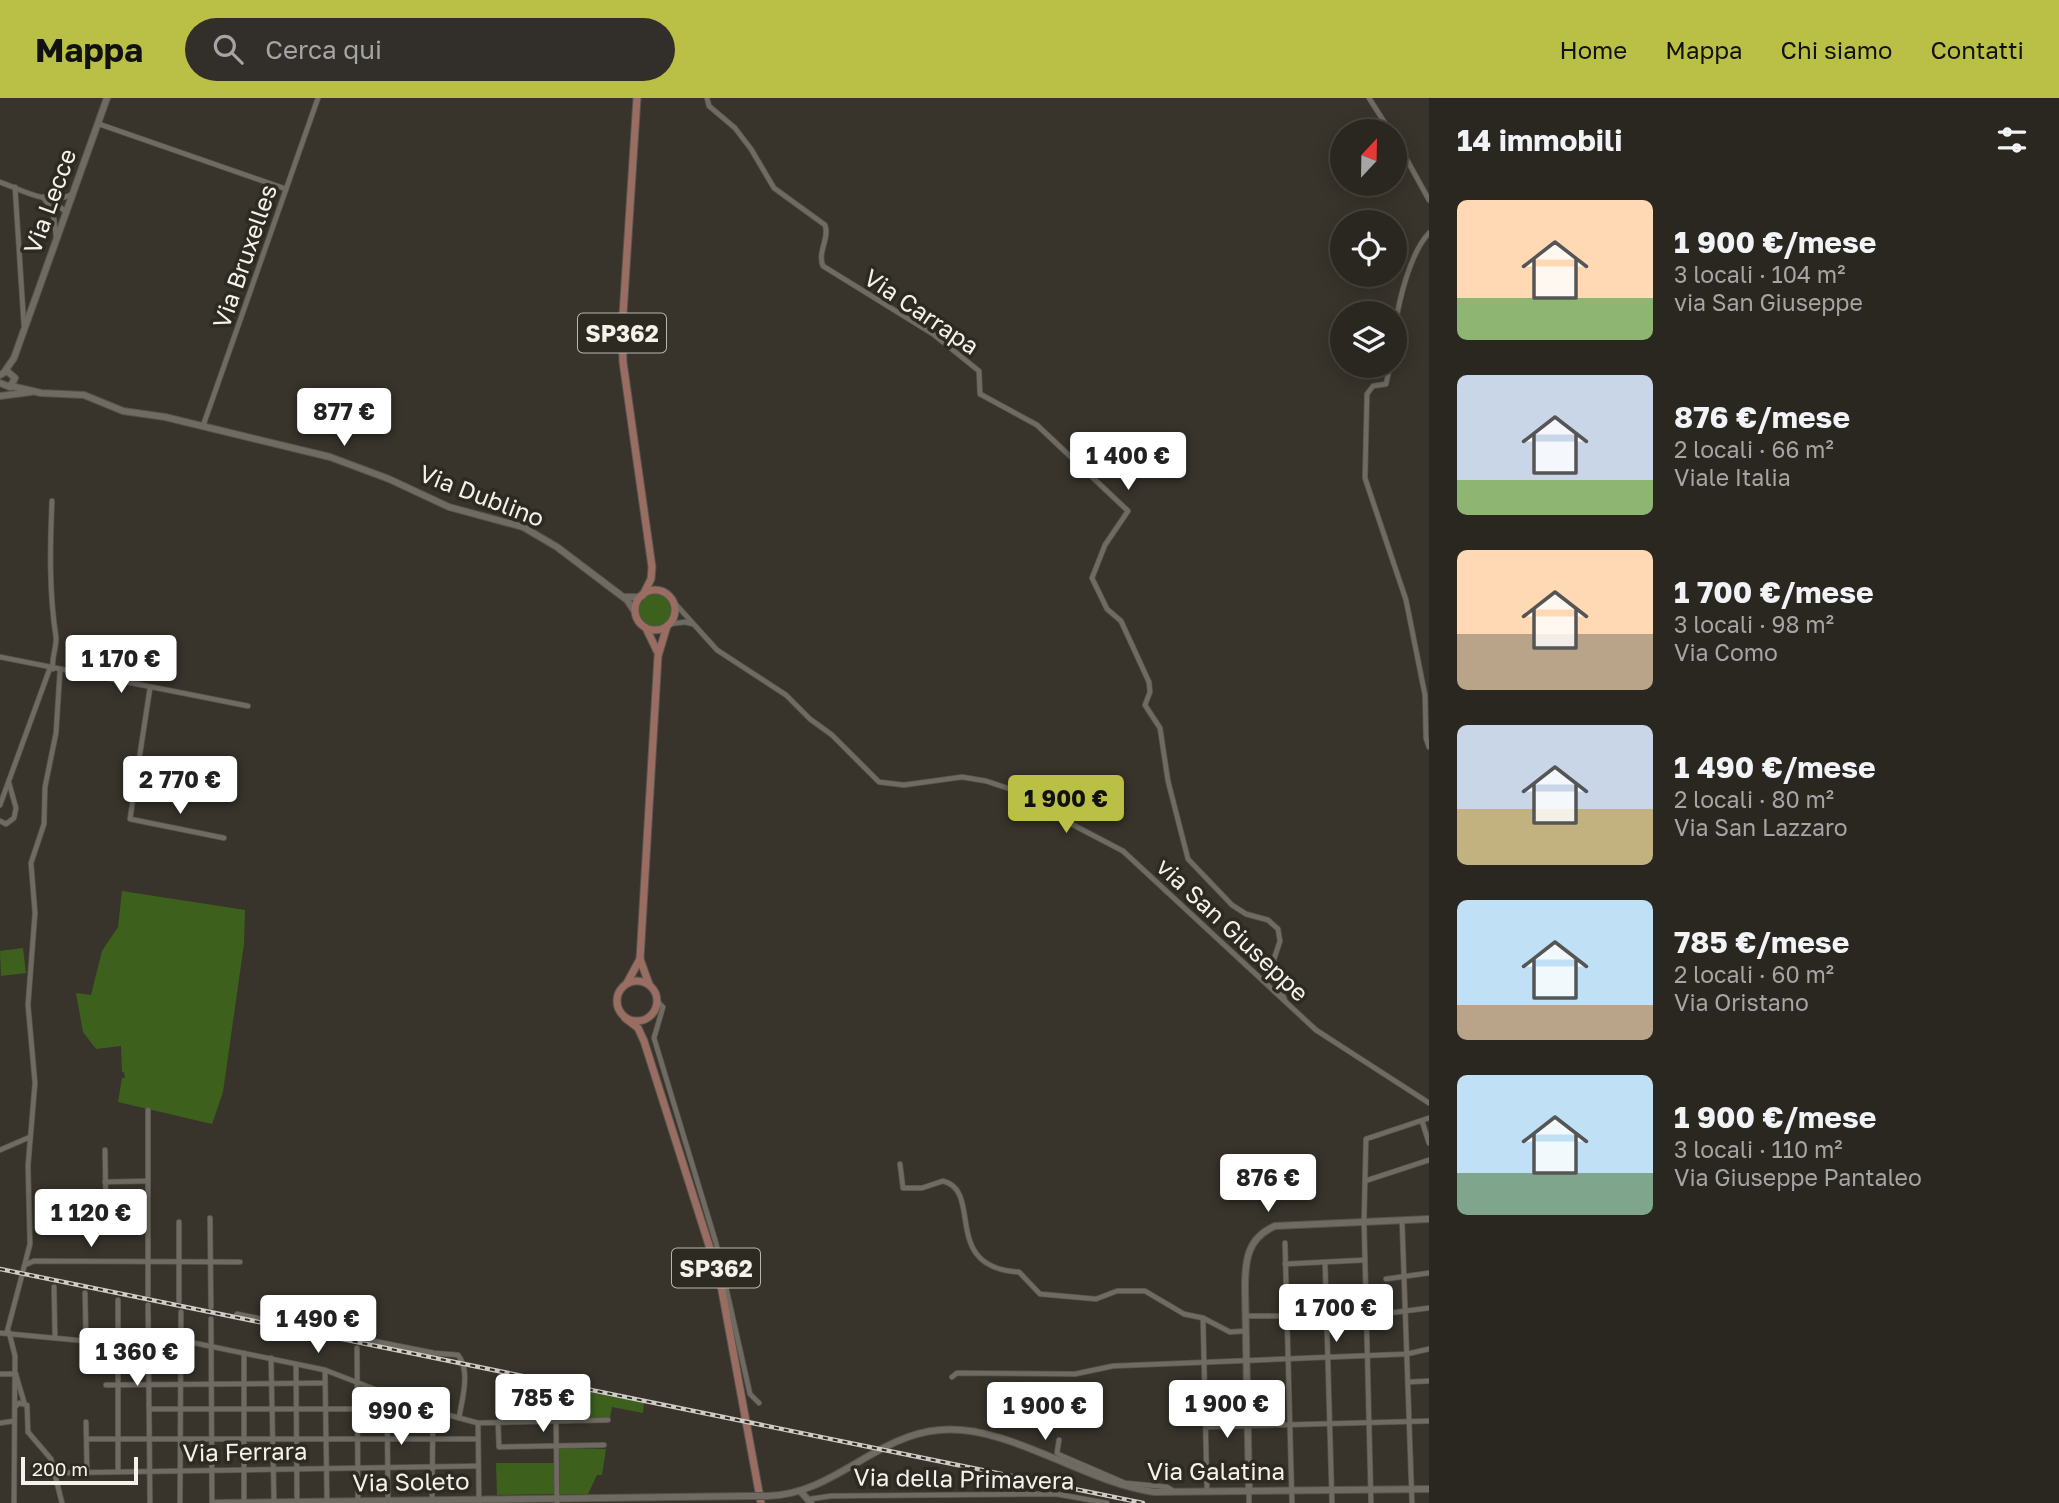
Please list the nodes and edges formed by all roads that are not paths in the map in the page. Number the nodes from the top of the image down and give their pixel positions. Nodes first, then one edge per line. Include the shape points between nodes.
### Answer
1 (107, 98) edge
2 (318, 98) edge
3 (637, 98) edge
4 (707, 98) edge
5 (1368, 98) edge
6 (1382, 119) edge
7 (99, 124) junction
8 (1407, 160) edge
9 (0, 182) edge
10 (15, 187) junction
11 (286, 189) junction
12 (72, 194) junction
13 (42, 197) junction
14 (51, 200) junction
15 (1429, 201) edge
16 (53, 211) junction
17 (65, 211) junction
18 (1429, 233) edge
19 (56, 236) junction
20 (22, 300) junction
21 (34, 300) junction
22 (1399, 301) edge
23 (24, 327) junction
24 (14, 358) junction
25 (2, 373) edge
26 (15, 377) junction
27 (1387, 378) edge
28 (0, 383) edge
29 (10, 386) junction
30 (33, 392) junction
31 (0, 397) edge
32 (203, 426) junction
33 (52, 501) dead end
34 (652, 567) junction
35 (663, 593) junction
36 (620, 595) junction
37 (642, 596) junction
38 (671, 598) junction
39 (635, 611) junction
40 (694, 624) junction
41 (668, 625) junction
42 (646, 628) junction
43 (658, 656) junction
44 (0, 657) edge
45 (52, 669) junction
46 (60, 671) junction
47 (150, 688) junction
48 (248, 706) dead end
49 (1429, 747) edge
50 (8, 782) junction
51 (0, 805) edge
52 (0, 821) edge
53 (224, 838) dead end
54 (640, 959) junction
55 (627, 984) junction
56 (650, 986) junction
57 (657, 1001) junction
58 (1285, 1002) junction
59 (651, 1016) junction
60 (625, 1018) junction
61 (644, 1041) junction
62 (1429, 1103) edge
63 (148, 1110) dead end
64 (1429, 1118) edge
65 (1422, 1121) junction
66 (30, 1137) junction
67 (1429, 1143) edge
68 (0, 1150) edge
69 (105, 1150) dead end
70 (1429, 1160) edge
71 (900, 1164) dead end
72 (148, 1181) junction
73 (1365, 1181) junction
74 (105, 1182) junction
75 (106, 1212) dead end
76 (210, 1218) dead end
77 (1429, 1219) edge
78 (1402, 1220) junction
79 (1364, 1221) junction
80 (179, 1222) dead end
81 (713, 1243) junction
82 (1285, 1243) dead end
83 (29, 1252) junction
84 (1365, 1260) junction
85 (34, 1261) junction
86 (210, 1261) junction
87 (148, 1262) junction
88 (178, 1262) junction
89 (240, 1262) dead end
90 (1325, 1262) junction
91 (1286, 1264) junction
92 (23, 1270) junction
93 (1429, 1273) edge
94 (1404, 1277) junction
95 (1387, 1279) dead end
96 (54, 1287) dead end
97 (85, 1293) dead end
98 (148, 1295) dead end
99 (118, 1300) dead end
100 (179, 1301) dead end
101 (148, 1305) dead end
102 (211, 1307) dead end
103 (1429, 1308) edge
104 (181, 1311) dead end
105 (1406, 1312) junction
106 (237, 1314) dead end
107 (1245, 1316) junction
108 (1287, 1316) junction
109 (1326, 1316) junction
110 (1366, 1316) junction
111 (1203, 1318) junction
112 (211, 1319) dead end
113 (1245, 1331) junction
114 (8, 1332) junction
115 (0, 1333) edge
116 (55, 1338) junction
117 (180, 1340) junction
118 (86, 1341) junction
119 (149, 1341) junction
120 (118, 1342) junction
121 (211, 1346) junction
122 (357, 1348) dead end
123 (1429, 1349) edge
124 (244, 1353) junction
125 (1407, 1354) junction
126 (118, 1355) dead end
127 (1367, 1355) junction
128 (1327, 1357) junction
129 (271, 1358) junction
130 (1288, 1358) junction
131 (1246, 1360) junction
132 (296, 1363) junction
133 (1204, 1363) junction
134 (325, 1370) junction
135 (0, 1374) edge
136 (16, 1374) junction
137 (952, 1377) dead end
138 (356, 1380) junction
139 (1429, 1381) edge
140 (1408, 1382) junction
141 (149, 1383) junction
142 (210, 1383) junction
143 (243, 1383) junction
144 (271, 1383) junction
145 (296, 1383) junction
146 (325, 1383) junction
147 (180, 1384) junction
148 (106, 1385) dead end
149 (118, 1385) junction
150 (387, 1395) junction
151 (24, 1402) junction
152 (759, 1403) dead end
153 (15, 1407) junction
154 (243, 1408) junction
155 (271, 1408) junction
156 (297, 1408) junction
157 (149, 1409) junction
158 (180, 1409) junction
159 (210, 1409) junction
160 (326, 1409) junction
161 (357, 1409) junction
162 (387, 1409) junction
163 (426, 1409) junction
164 (433, 1412) junction
165 (459, 1418) junction
166 (608, 1420) dead end
167 (14, 1421) junction
168 (556, 1421) junction
169 (1409, 1421) junction
170 (1429, 1421) edge
171 (86, 1422) dead end
172 (498, 1422) junction
173 (0, 1423) edge
174 (478, 1423) junction
175 (1369, 1423) junction
176 (1290, 1425) junction
177 (1329, 1425) junction
178 (1206, 1427) junction
179 (1247, 1427) junction
180 (15, 1432) junction
181 (28, 1432) junction
182 (272, 1438) junction
183 (297, 1438) junction
184 (326, 1438) junction
185 (87, 1439) junction
186 (118, 1439) junction
187 (149, 1439) junction
188 (180, 1439) junction
189 (211, 1439) junction
190 (244, 1439) junction
191 (357, 1439) junction
192 (388, 1439) junction
193 (433, 1439) junction
194 (478, 1439) junction
195 (1059, 1440) dead end
196 (604, 1445) dead end
197 (557, 1446) junction
198 (433, 1466) junction
199 (478, 1466) junction
200 (327, 1467) junction
201 (358, 1467) junction
202 (388, 1467) junction
203 (273, 1468) junction
204 (297, 1468) junction
205 (211, 1469) junction
206 (244, 1469) junction
207 (149, 1470) junction
208 (180, 1470) junction
209 (87, 1471) junction
210 (118, 1471) junction
211 (54, 1472) junction
212 (816, 1486) junction
213 (1429, 1489) edge
214 (1292, 1490) junction
215 (1331, 1490) junction
216 (1371, 1490) junction
217 (1412, 1490) junction
218 (1249, 1491) junction
219 (800, 1492) junction
220 (1175, 1492) junction
221 (1207, 1492) junction
222 (792, 1494) junction
223 (767, 1496) junction
224 (432, 1500) junction
225 (813, 1500) edge
226 (274, 1501) edge
227 (479, 1501) edge
228 (557, 1501) edge
229 (298, 1502) edge
230 (327, 1502) edge
231 (358, 1502) edge
232 (388, 1502) edge
233 (417, 1502) edge
234 (446, 1502) edge
235 (723, 1502) edge
236 (14, 1503) edge
237 (62, 1503) edge
238 (150, 1503) edge
239 (180, 1503) edge
240 (214, 1503) edge
241 (244, 1503) edge
242 (761, 1503) edge
243 (785, 1503) edge
244 (1107, 1503) edge
245 (1249, 1503) edge
246 (1292, 1503) edge
247 (1332, 1503) edge
248 (1371, 1503) edge
249 (1412, 1503) edge

1 - 7 street, Via Lecce
2 - 11 street, Via Bruxelles
3 - 34 main road, SP362 via 623,362
4 - 58 street, Via Carrapa via 709,106 751,149 775,188 825,225 823,266 933,334 979,371 981,394 1037,425 1128,511 1105,545 1092,578 1107,609 1121,621 1149,682 1145,705 1160,728 1188,859 1232,905 1278,929 1280,942 1272,965
5 - 6 street
7 - 11 street
7 - 12 street, Via Lecce
8 - 15 street
9 - 10 street
10 - 13 street
10 - 20 street
11 - 32 street, Via Bruxelles
12 - 14 street
12 - 17 street, Via Lecce
13 - 14 street
13 - 16 street
14 - 17 street
16 - 17 street
16 - 19 street
17 - 19 street, Via Lecce
18 - 22 street via 1419,245
19 - 21 street, Via Lecce
20 - 21 street
20 - 23 street
21 - 23 street, Via Lecce
23 - 24 street, Via Lecce
24 - 25 street, Via Lecce
24 - 26 street, Via Lecce
25 - 26 street
26 - 29 street
26 - 30 street
27 - 49 street via 1386,384 1373,386 1367,394 1364,478 1406,600 1425,695
28 - 29 street, Via Dublino
28 - 31 street
29 - 30 street, Via Dublino
29 - 31 street
30 - 31 street, Via Dublino
30 - 32 street, Via Dublino via 84,395 139,416
32 - 36 street, Via Dublino via 330,457 449,507 523,527
33 - 45 street via 49,582 56,639
34 - 35 main road, SP362
34 - 37 main road, SP362
35 - 37 main road
35 - 38 main road
36 - 37 street
36 - 39 street, Via Dublino
37 - 39 main road, SP362
38 - 40 street, via San Giuseppe
38 - 41 main road via 675,609
39 - 42 main road
40 - 41 street
40 - 58 street, via San Giuseppe via 727,658 797,704 879,782 904,785 962,777 986,781 1025,794 1123,851
41 - 42 main road
41 - 43 main road
42 - 43 main road
43 - 54 main road
44 - 45 street
45 - 46 street
45 - 50 street
46 - 47 street
46 - 66 street via 44,824 31,863 35,913 28,1005 34,1090
47 - 48 street
47 - 53 street via 130,819
50 - 51 street
50 - 52 street via 16,808 14,818 6,824
54 - 55 main road
54 - 56 main road
55 - 56 main road via 641,981
55 - 60 main road via 616,1000
56 - 57 main road
57 - 59 main road
57 - 81 street via 663,1007 654,1038
58 - 62 street, via San Giuseppe via 1316,1030
59 - 60 main road via 638,1022
59 - 61 main road
60 - 61 main road, SP362 via 638,1028
61 - 81 main road, SP362
63 - 72 street
64 - 65 street
65 - 67 street
65 - 73 street via 1366,1139
66 - 68 street
66 - 83 street
69 - 74 street
70 - 73 street
71 - 111 street via 904,1188 922,1188 936,1181 952,1184 974,1252 996,1269 1019,1272 1040,1294 1096,1299 1117,1291 1145,1291 1184,1314
72 - 74 street
72 - 87 street
73 - 79 street
74 - 75 street
76 - 86 street
77 - 78 street
78 - 79 street
78 - 94 street
79 - 84 street
79 - 107 street via 1289,1224 1265,1230 1246,1255
80 - 88 street
81 - 152 street via 750,1394
81 - 242 main road, SP362
82 - 91 street
83 - 85 street
83 - 92 street
84 - 90 street
84 - 110 street
85 - 87 street
85 - 92 street
86 - 88 street
86 - 89 street
86 - 102 street
87 - 88 street
87 - 98 street
88 - 100 street
90 - 91 street
90 - 109 street
91 - 108 street
92 - 114 street
93 - 94 street
94 - 95 street
94 - 105 street
96 - 116 street
97 - 118 street
99 - 120 street
101 - 119 street
103 - 105 street
104 - 117 street
105 - 110 street
105 - 125 street
106 - 165 street via 458,1355 464,1385
107 - 108 street
107 - 113 street
108 - 109 street
108 - 130 street
109 - 110 street
109 - 128 street
110 - 127 street
111 - 113 street via 1230,1332
111 - 133 street
112 - 121 street
113 - 131 street
114 - 115 street
114 - 116 street
114 - 136 street
116 - 118 street
117 - 119 street
117 - 121 street
117 - 147 street
118 - 120 street
119 - 120 street
119 - 141 street
121 - 124 street
121 - 142 street
122 - 138 street
123 - 125 street
124 - 129 street
124 - 143 street
125 - 127 street
125 - 140 street
126 - 149 street
127 - 128 street
127 - 175 street
128 - 130 street
128 - 177 street
129 - 132 street
129 - 144 street
130 - 131 street
130 - 176 street
131 - 133 street
131 - 179 street
132 - 134 street
132 - 145 street
133 - 137 street via 1108,1366 1075,1374 957,1373
133 - 178 street
134 - 138 street
134 - 146 street
135 - 136 street
136 - 151 street
136 - 153 street
138 - 150 street
138 - 161 street
139 - 140 street
140 - 169 street
141 - 147 street
141 - 149 street
141 - 157 street
142 - 143 street
142 - 147 street
142 - 159 street
143 - 144 street
143 - 154 street
144 - 145 street
144 - 155 street
145 - 146 street
145 - 156 street
146 - 160 street
147 - 158 street
148 - 149 street
149 - 186 street
150 - 162 street
150 - 163 street
151 - 153 street
151 - 181 street via 29,1413
153 - 167 street
154 - 155 street
154 - 159 street
154 - 190 street
155 - 156 street
155 - 182 street
156 - 160 street
156 - 183 street
157 - 158 street
157 - 187 street
158 - 159 street
158 - 188 street
159 - 189 street
160 - 161 street
160 - 184 street
161 - 162 street
161 - 191 street
162 - 163 street
162 - 192 street
163 - 164 street
164 - 165 street
164 - 193 street
165 - 174 street
166 - 168 street
167 - 173 street
167 - 180 street
168 - 172 street
168 - 197 street
169 - 170 street
169 - 175 street
169 - 217 street
171 - 185 street
172 - 174 street
172 - 197 street via 499,1447
174 - 194 street
175 - 177 street
175 - 216 street
176 - 177 street
176 - 179 street
176 - 214 street
177 - 215 street
178 - 179 street
178 - 221 street
179 - 218 street
180 - 181 street via 22,1436
180 - 236 street
181 - 211 street via 51,1459
182 - 183 street
182 - 190 street
182 - 203 street
183 - 184 street
183 - 204 street
184 - 191 street
184 - 200 street
185 - 186 street
185 - 209 street
186 - 187 street
186 - 210 street
187 - 188 street
187 - 207 street
188 - 189 street
188 - 208 street
189 - 190 street
189 - 205 street
190 - 206 street
191 - 192 street
191 - 201 street
192 - 193 street
192 - 202 street
193 - 194 street
193 - 198 street
194 - 199 street
195 - 220 street via 1060,1455 1125,1483 1167,1487
196 - 197 street
197 - 228 street
198 - 199 street, Via Ferrara
198 - 202 street, Via Ferrara
198 - 224 street
199 - 227 street
200 - 201 street, Via Ferrara
200 - 204 street, Via Ferrara
200 - 230 street
201 - 202 street, Via Ferrara
201 - 231 street
202 - 232 street
203 - 204 street, Via Ferrara
203 - 206 street, Via Ferrara
203 - 226 street
204 - 229 street
205 - 206 street, Via Ferrara
205 - 208 street, Via Ferrara
205 - 240 street
206 - 241 street
207 - 208 street, Via Ferrara
207 - 210 street, Via Ferrara
207 - 238 street
208 - 239 street
209 - 210 street, Via Ferrara
209 - 211 street, Via Ferrara
211 - 237 street
212 - 219 street, Via Galatina
212 - 220 street, Via Galatina via 895,1440 921,1432 959,1430 992,1436 1113,1483
212 - 225 street, Via Galatina
213 - 217 street, Via Galatina
214 - 215 street, Via Galatina
214 - 218 street, Via Galatina
214 - 246 street
215 - 216 street, Via Galatina
215 - 247 street
216 - 217 street, Via Galatina
216 - 248 street
217 - 249 street
218 - 221 street, Via Galatina
218 - 245 street
219 - 222 street
219 - 225 street
220 - 221 street, Via Galatina
222 - 223 street
222 - 243 street
223 - 235 street, bridge via 733,1497
223 - 243 street
224 - 233 street, Via Soleto
224 - 234 street, Via Soleto
225 - 244 street, Via della Primavera via 831,1496 1056,1494
226 - 229 street, Via Soleto
226 - 241 street, Via Soleto
227 - 228 street, Via Soleto
227 - 234 street, Via Soleto
228 - 235 street, Via Soleto via 709,1497
229 - 230 street, Via Soleto
230 - 231 street, Via Soleto
231 - 232 street, Via Soleto
232 - 233 street, Via Soleto
240 - 241 street, Via Soleto

